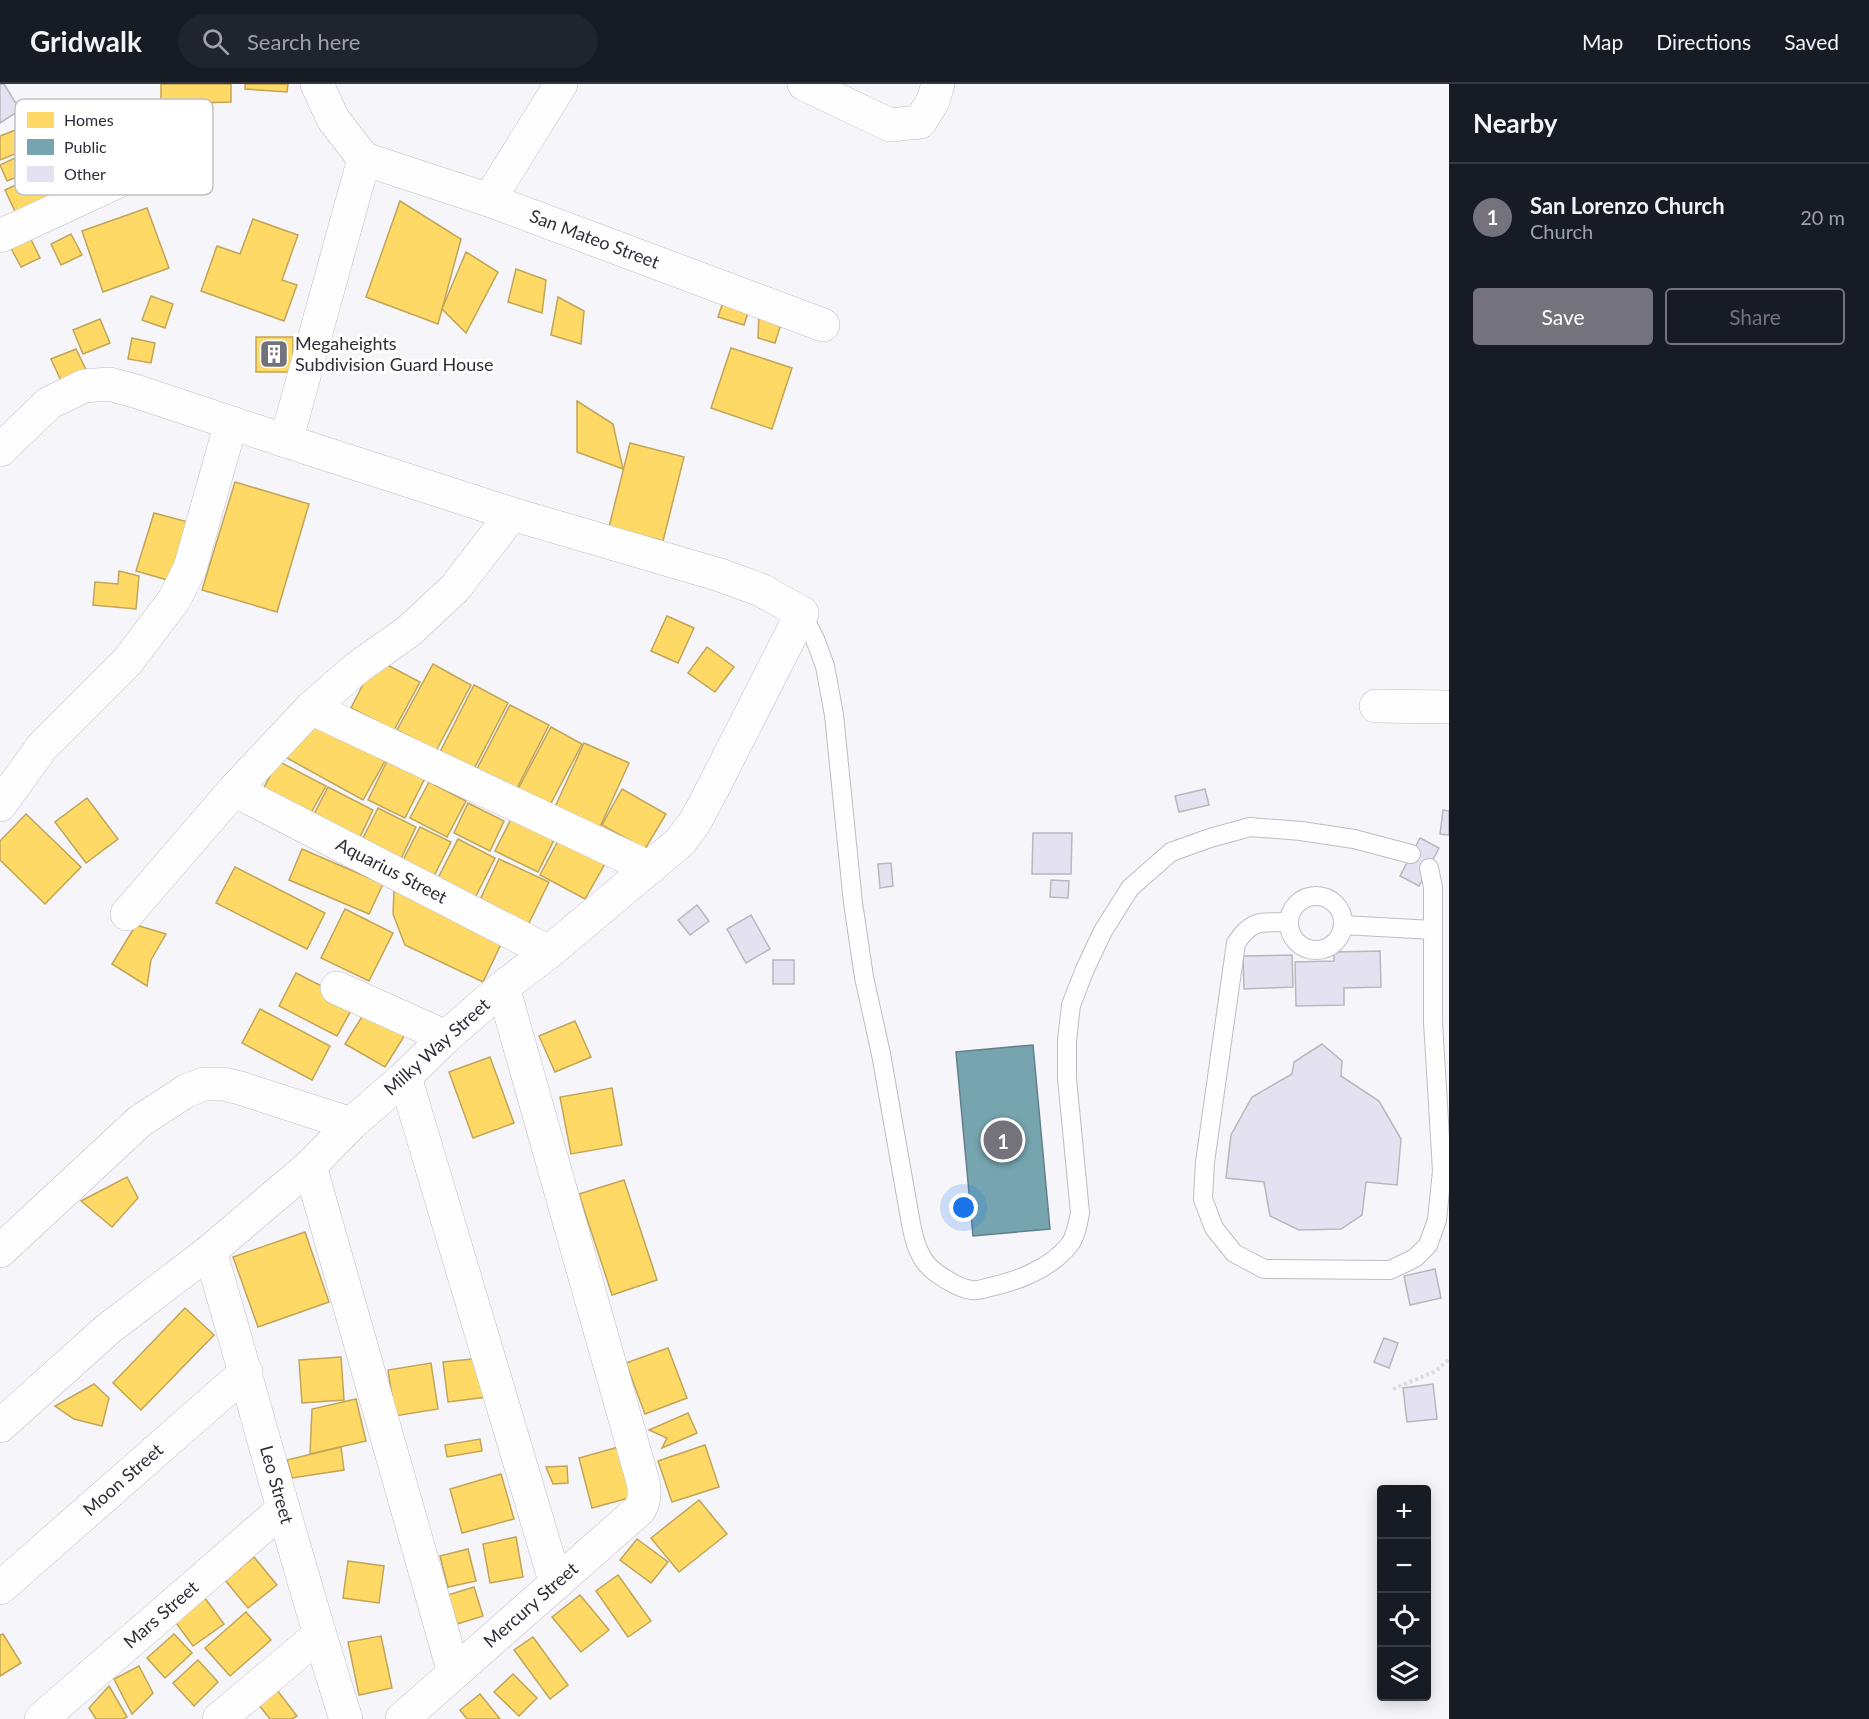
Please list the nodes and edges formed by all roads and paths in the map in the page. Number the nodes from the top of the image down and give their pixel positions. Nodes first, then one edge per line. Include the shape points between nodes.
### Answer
1 (317, 84) edge
2 (561, 84) edge
3 (804, 84) edge
4 (938, 84) edge
5 (364, 159) junction
6 (89, 195) edge
7 (489, 200) junction
8 (0, 236) edge
9 (823, 325) dead end
10 (231, 423) junction
11 (286, 441) junction
12 (0, 450) edge
13 (512, 513) junction
14 (802, 613) junction
15 (1376, 706) dead end
16 (1449, 707) edge
17 (311, 708) junction
18 (234, 790) junction
19 (0, 805) edge
20 (1411, 854) dead end
21 (650, 868) junction
22 (1429, 868) dead end
23 (128, 914) dead end
24 (1289, 922) junction
25 (1343, 925) junction
26 (1433, 930) junction
27 (549, 952) junction
28 (503, 987) junction
29 (336, 988) dead end
30 (446, 1037) junction
31 (405, 1077) junction
32 (351, 1124) junction
33 (310, 1166) junction
34 (0, 1251) edge
35 (210, 1251) junction
36 (1449, 1359) edge
37 (246, 1372) junction
38 (1393, 1389) dead end
39 (0, 1426) edge
40 (282, 1510) junction
41 (556, 1584) junction
42 (0, 1588) edge
43 (319, 1635) junction
44 (454, 1673) junction
45 (40, 1719) edge
46 (219, 1719) edge
47 (346, 1719) edge
48 (402, 1719) edge

1 - 5 street via 333,119
2 - 7 street
3 - 4 street via 890,125 920,122
5 - 7 street, San Mateo Street
5 - 11 street
6 - 8 street
7 - 9 street, San Mateo Street
10 - 11 street
10 - 12 street via 135,390 109,384 84,386 49,403
10 - 19 street via 190,568 174,600 128,662 42,747
11 - 13 street
13 - 14 street via 720,575 761,590
13 - 17 street via 455,588 409,631 358,667
14 - 20 lane via 825,666 834,715 856,924 910,1224 917,1250 926,1264 956,1284 973,1290 1005,1284 1040,1269 1060,1254 1076,1232 1080,1213 1066,1078 1071,1005 1103,930 1130,888 1171,852 1250,827 1354,839
14 - 21 street, Milky Way Street via 695,822 680,842
15 - 16 street
17 - 18 street
17 - 21 street
18 - 23 street
18 - 27 street, Aquarius Street
21 - 27 street, Milky Way Street
22 - 26 lane
24 - 25 lane via 1296,941 1315,950 1335,943
24 - 25 lane via 1298,903 1318,896 1337,905
24 - 26 lane via 1246,928 1236,943 1205,1162 1203,1199 1214,1228 1234,1253 1264,1269 1390,1270 1415,1258 1428,1245 1437,1220 1442,1171 1433,1022
25 - 26 lane
27 - 28 street, Milky Way Street
28 - 30 street, Milky Way Street
28 - 41 street, Mercury Street via 645,1492 639,1510
29 - 30 street
30 - 31 street, Milky Way Street
31 - 32 street, Milky Way Street
31 - 41 street
32 - 33 street, Milky Way Street
32 - 34 street via 240,1088 204,1084 140,1121
33 - 35 street, Milky Way Street
33 - 44 street
35 - 37 street, Leo Street
35 - 39 street, Milky Way Street via 108,1329
36 - 38 path via 1436,1371
37 - 40 street, Leo Street
37 - 42 street, Moon Street
40 - 43 street, Leo Street
40 - 45 street, Mars Street
41 - 44 street, Mercury Street
43 - 46 street
43 - 47 street, Leo Street
44 - 48 street, Mercury Street

